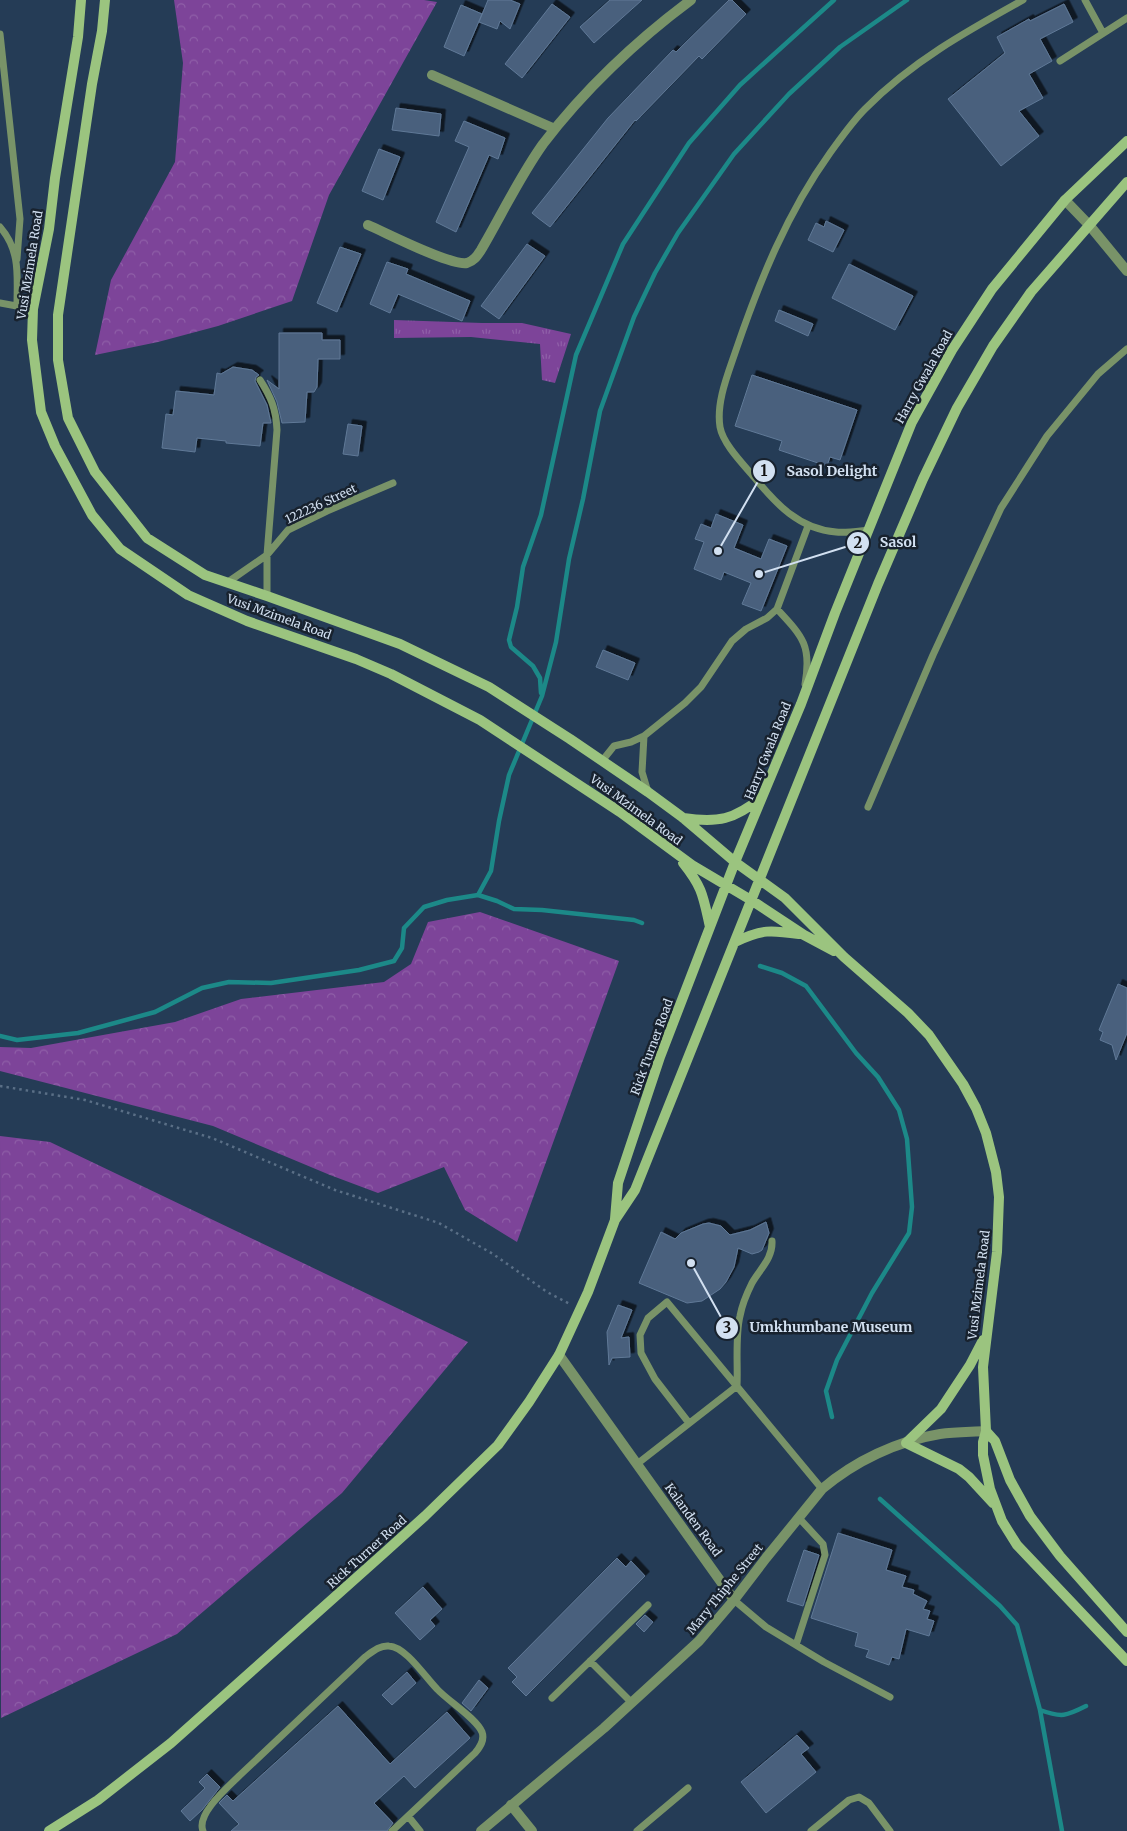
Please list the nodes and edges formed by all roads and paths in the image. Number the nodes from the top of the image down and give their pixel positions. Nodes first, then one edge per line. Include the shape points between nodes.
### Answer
1 (81, 0) edge
2 (105, 0) edge
3 (690, 0) edge
4 (1023, 0) edge
5 (1085, 0) edge
6 (1127, 18) edge
7 (1103, 33) junction
8 (0, 34) edge
9 (1060, 61) dead end
10 (432, 75) dead end
11 (555, 129) junction
12 (1127, 141) edge
13 (1127, 182) edge
14 (1065, 200) junction
15 (368, 225) dead end
16 (1090, 226) junction
17 (0, 227) edge
18 (17, 259) junction
19 (1127, 271) edge
20 (0, 303) edge
21 (17, 306) junction
22 (33, 309) junction
23 (1127, 349) edge
24 (260, 380) dead end
25 (393, 483) dead end
26 (808, 526) junction
27 (870, 530) junction
28 (267, 555) junction
29 (228, 582) junction
30 (268, 596) junction
31 (777, 609) junction
32 (801, 704) junction
33 (644, 736) junction
34 (602, 761) junction
35 (648, 792) junction
36 (763, 797) junction
37 (868, 807) dead end
38 (682, 817) junction
39 (675, 854) junction
40 (735, 862) junction
41 (760, 880) junction
42 (727, 886) junction
43 (751, 900) junction
44 (710, 928) junction
45 (804, 935) junction
46 (735, 942) junction
47 (844, 957) junction
48 (0, 1086) edge
49 (615, 1220) junction
50 (772, 1241) dead end
51 (580, 1309) junction
52 (986, 1333) junction
53 (559, 1355) junction
54 (737, 1386) junction
55 (689, 1423) junction
56 (986, 1431) junction
57 (906, 1443) junction
58 (637, 1464) junction
59 (822, 1489) junction
60 (997, 1508) junction
61 (799, 1518) junction
62 (734, 1600) junction
63 (648, 1605) dead end
64 (1127, 1632) edge
65 (796, 1645) junction
66 (590, 1661) junction
67 (1127, 1661) edge
68 (890, 1696) dead end
69 (552, 1698) dead end
70 (632, 1703) junction
71 (688, 1788) dead end
72 (510, 1805) junction
73 (408, 1816) junction
74 (48, 1831) edge
75 (203, 1831) edge
76 (392, 1831) edge
77 (420, 1831) edge
78 (481, 1831) edge
79 (532, 1831) edge
80 (637, 1831) edge
81 (811, 1831) edge
82 (890, 1831) edge

1 - 22 main road, Vusi Mzimela Road via 49,229
2 - 29 main road, Vusi Mzimela Road via 58,314 58,360 68,418 95,472 147,538 205,575
3 - 11 street via 622,58
4 - 26 lane via 902,74 864,110 812,179 792,212 767,266 725,385 720,429 764,490
5 - 7 lane
6 - 7 lane
7 - 9 lane
8 - 18 lane via 20,219
10 - 11 street
11 - 15 street via 542,145 474,260 466,263 440,257
12 - 14 main road, Harry Gwala Road
13 - 16 main road
14 - 16 street
14 - 27 main road, Harry Gwala Road via 992,289 952,350 912,422
16 - 19 street
16 - 41 main road via 1031,292 992,346 957,408 878,584
17 - 18 lane
18 - 21 lane
20 - 21 lane
21 - 22 lane
22 - 39 main road, Vusi Mzimela Road via 32,340 42,412 55,446 92,515 120,549 188,595 247,622 382,670 480,720 627,817
23 - 37 lane via 1098,374 1047,436 1001,508
24 - 28 lane via 276,413 277,430
25 - 28 lane, 122236 Street via 288,530
26 - 27 lane via 836,532
26 - 31 lane
27 - 32 main road, Harry Gwala Road
28 - 29 lane, 122236 Street
28 - 30 lane
29 - 30 main road, Vusi Mzimela Road
30 - 34 main road, Vusi Mzimela Road via 400,644 489,687
31 - 32 lane via 806,645
31 - 33 lane via 738,636 701,686
32 - 36 main road, Harry Gwala Road
33 - 34 lane via 614,746
33 - 35 lane via 642,772
34 - 35 main road, Vusi Mzimela Road
35 - 38 main road, Vusi Mzimela Road
36 - 38 main road via 734,816 702,820
36 - 40 main road, Harry Gwala Road
38 - 40 main road, Vusi Mzimela Road
39 - 42 main road, Vusi Mzimela Road
39 - 44 main road via 702,892
40 - 41 main road, Vusi Mzimela Road
40 - 42 main road, Harry Gwala Road
41 - 43 main road, Rick Turner Road
41 - 47 main road, Vusi Mzimela Road via 785,898
42 - 43 main road, Vusi Mzimela Road
42 - 44 main road, Rick Turner Road
43 - 45 main road, Vusi Mzimela Road
43 - 46 main road, Rick Turner Road
44 - 49 main road, Rick Turner Road via 660,1057 618,1183
45 - 46 main road via 763,931
45 - 47 main road, Vusi Mzimela Road
46 - 49 main road, Rick Turner Road via 635,1190
47 - 52 main road, Vusi Mzimela Road via 908,1013 929,1036 963,1084 986,1133 996,1172 999,1222
48 - 51 path via 85,1100 212,1138 335,1190 439,1223 493,1254 547,1292
49 - 51 main road, Rick Turner Road
50 - 54 lane via 772,1249 752,1283 740,1316
51 - 53 main road, Rick Turner Road
52 - 56 main road, Vusi Mzimela Road via 983,1367
52 - 57 main road via 970,1365 941,1409
53 - 58 street, Kalanden Road
53 - 74 main road, Rick Turner Road via 498,1444 425,1516 171,1743 98,1800
54 - 55 lane
54 - 55 lane via 667,1302 648,1318 640,1334 641,1353 655,1379
54 - 59 lane
55 - 58 lane
56 - 57 street, Mary Thiphe Street via 939,1434
56 - 60 main road, Vusi Mzimela Road via 982,1455
56 - 64 main road, Vusi Mzimela Road via 995,1441 1010,1480 1030,1516 1060,1556
57 - 59 street, Mary Thiphe Street via 862,1461
57 - 60 main road via 959,1469
58 - 62 street, Kalanden Road
59 - 61 street, Mary Thiphe Street
60 - 67 main road, Vusi Mzimela Road via 1017,1545
61 - 62 street, Mary Thiphe Street
61 - 65 lane via 823,1544 825,1555
62 - 65 lane, Kalanden Road via 766,1627
62 - 70 street, Mary Thiphe Street via 699,1641
63 - 66 lane
65 - 68 lane, Kalanden Road
66 - 69 lane
66 - 70 lane
70 - 72 street, Mary Thiphe Street
71 - 80 lane
72 - 78 street, Mary Thiphe Street
72 - 79 street
73 - 75 lane via 476,1753 482,1745 483,1734 401,1650 385,1646 361,1661 221,1794 201,1821
73 - 76 lane
73 - 77 lane
81 - 82 lane via 849,1800 859,1797 869,1803

